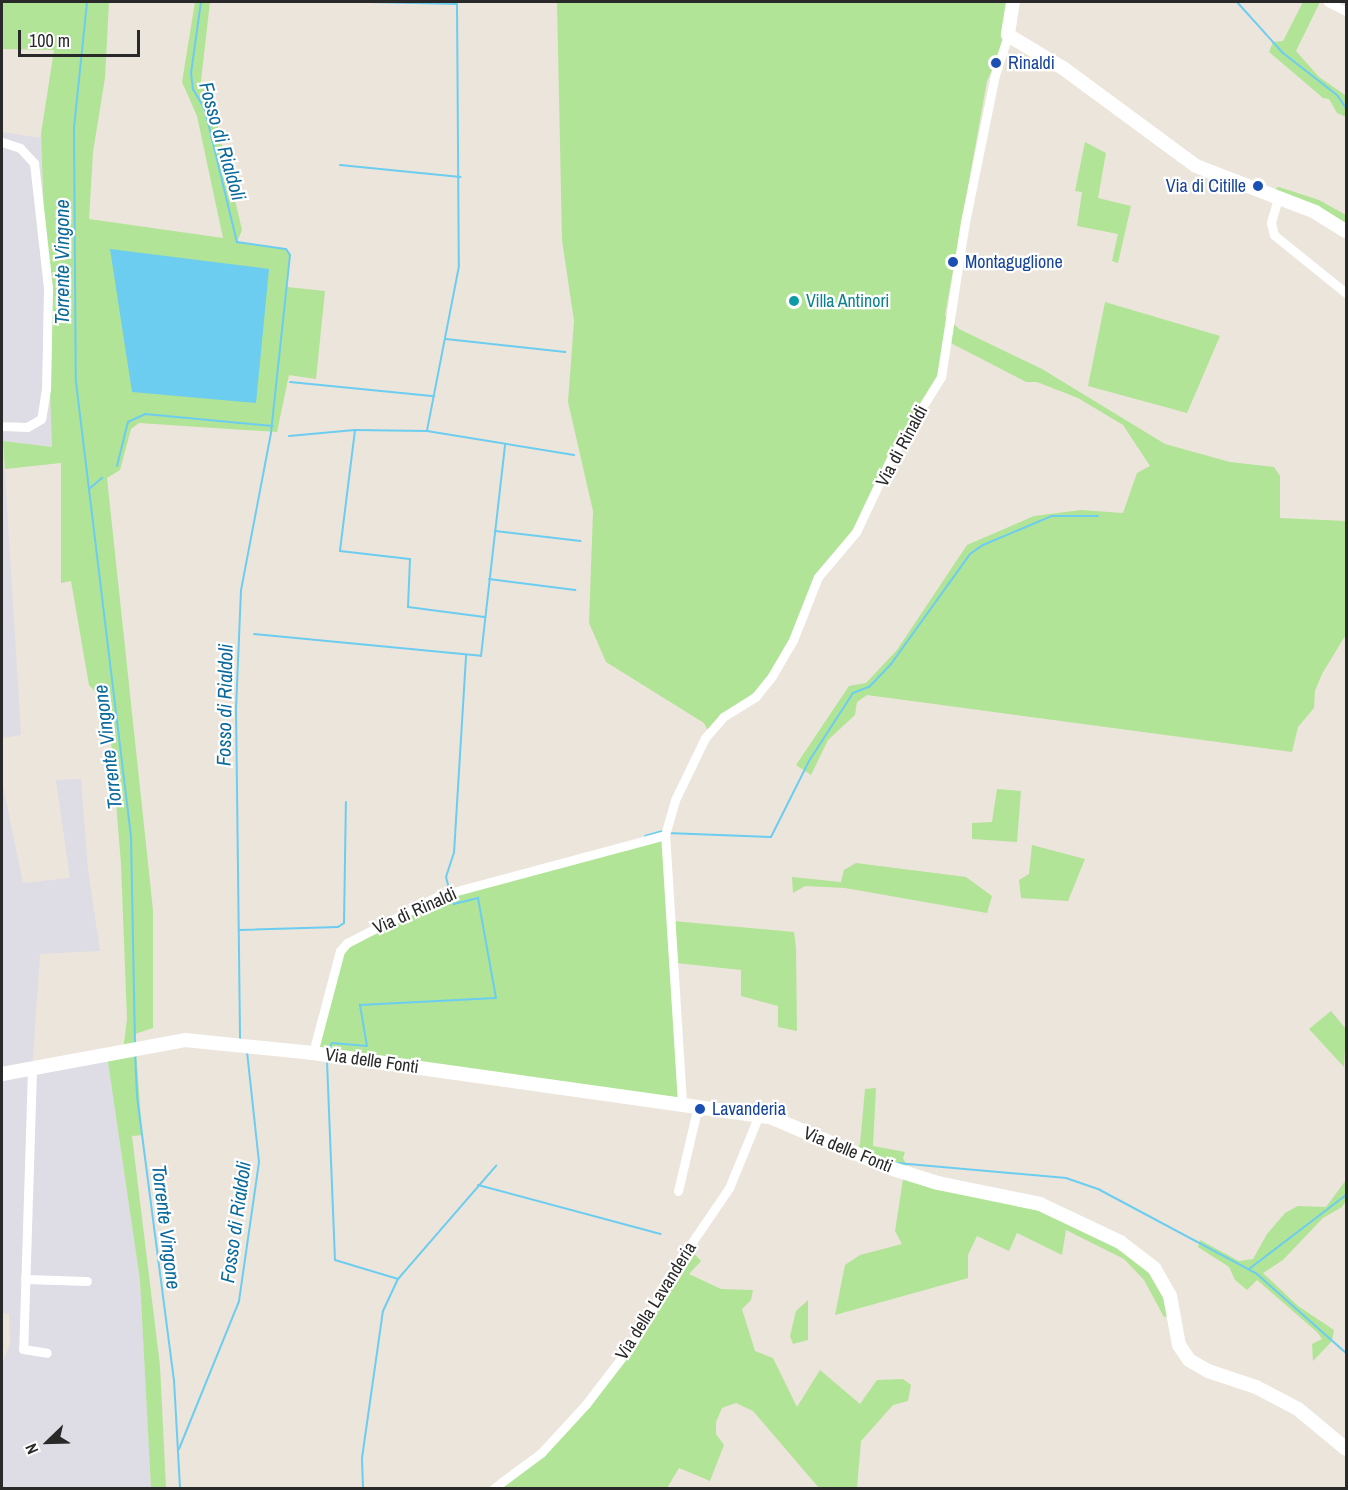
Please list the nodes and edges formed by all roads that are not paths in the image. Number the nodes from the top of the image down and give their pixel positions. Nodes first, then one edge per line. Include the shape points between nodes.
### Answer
1 (1013, 2) edge
2 (1328, 2) edge
3 (1347, 11) edge
4 (1008, 35) junction
5 (2, 142) edge
6 (1278, 198) junction
7 (1347, 231) edge
8 (1347, 293) edge
9 (2, 426) edge
10 (665, 835) junction
11 (313, 1053) junction
12 (32, 1070) junction
13 (2, 1074) edge
14 (682, 1103) junction
15 (698, 1106) junction
16 (759, 1115) junction
17 (678, 1191) dead end
18 (25, 1279) junction
19 (87, 1281) dead end
20 (47, 1353) dead end
21 (1347, 1449) edge
22 (494, 1488) edge

1 - 4 street, Via di Rinaldi
2 - 3 street
4 - 6 street via 1063,68 1196,166
4 - 10 street, Via di Rinaldi via 994,75 965,222 941,378 892,456 856,532 818,578 793,640 772,676 756,696 723,717 705,738 675,800
5 - 9 street via 20,148 34,163 48,288 46,389 41,419 27,427
6 - 7 street via 1315,212
6 - 8 street via 1271,223 1274,235
10 - 11 street, Via di Rinaldi via 438,896 347,943 340,951
10 - 14 street, Via di Rinaldi
11 - 12 street, Via delle Fonti via 185,1040
11 - 14 street, Via delle Fonti
12 - 13 street, Via delle Fonti
12 - 18 street
14 - 15 street, Via delle Fonti
15 - 16 street, Via delle Fonti
15 - 17 street
16 - 21 street, Via delle Fonti via 890,1168 938,1183 1040,1204 1120,1242 1154,1268 1170,1296 1179,1345 1189,1360 1298,1409
16 - 22 street, Via della Lavanderia via 729,1188 680,1260 633,1343 542,1453
18 - 19 street
18 - 20 street via 23,1349

